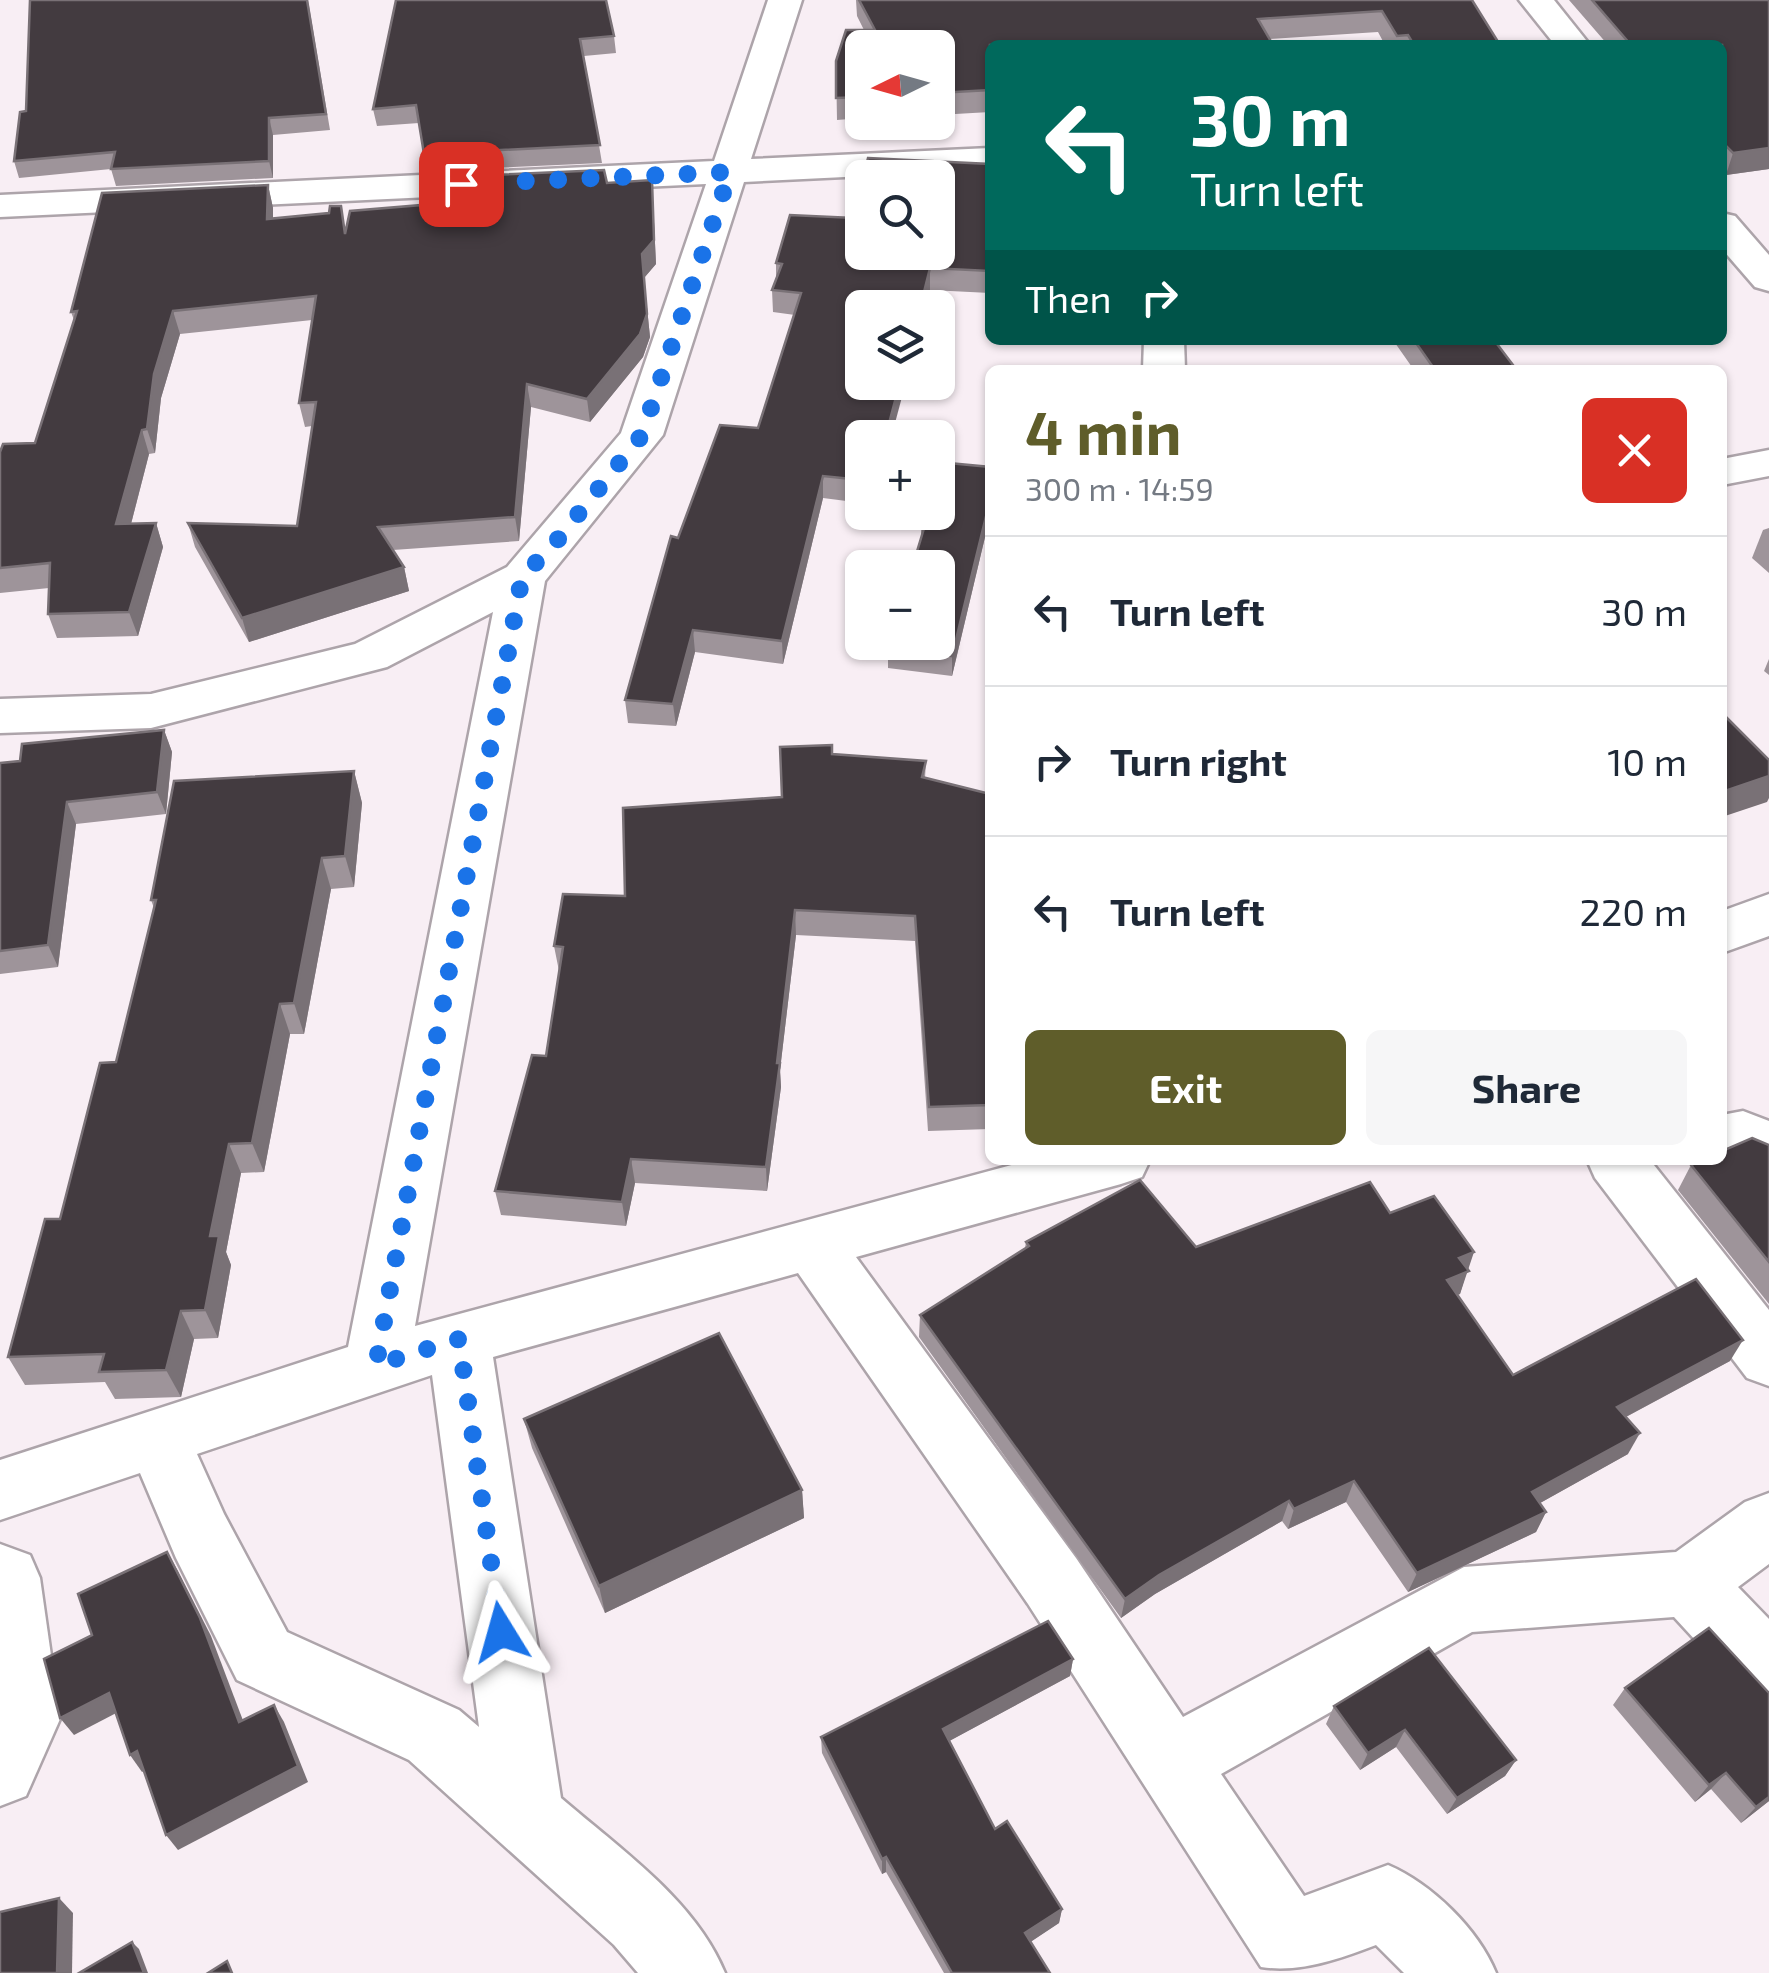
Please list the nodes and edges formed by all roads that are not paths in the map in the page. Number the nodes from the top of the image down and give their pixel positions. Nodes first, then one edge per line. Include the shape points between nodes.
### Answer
1 (786, 0) edge
2 (1536, 0) edge
3 (1569, 40) edge
4 (985, 159) edge
5 (730, 172) junction
6 (0, 206) edge
7 (1727, 230) edge
8 (1769, 279) edge
9 (1769, 463) edge
10 (1727, 471) edge
11 (522, 577) junction
12 (0, 716) edge
13 (1769, 914) edge
14 (1727, 932) edge
15 (1727, 1139) edge
16 (1769, 1147) edge
17 (1102, 1165) edge
18 (1621, 1165) edge
19 (812, 1243) junction
20 (459, 1339) junction
21 (1769, 1358) edge
22 (376, 1365) junction
23 (158, 1439) junction
24 (0, 1490) edge
25 (1769, 1524) edge
26 (0, 1576) edge
27 (1688, 1584) junction
28 (1769, 1669) edge
29 (1172, 1762) junction
30 (0, 1770) edge
31 (528, 1816) junction
32 (687, 1973) edge
33 (1458, 1973) edge

1 - 5 street
2 - 3 street
4 - 5 street
5 - 6 street
5 - 11 street via 642,435
7 - 8 street
9 - 10 street
11 - 12 street via 370,656 151,711
11 - 22 street
13 - 14 street
15 - 16 street via 1743,1135
17 - 19 street
18 - 21 street
19 - 20 street
19 - 29 street via 1052,1580
20 - 22 street
20 - 31 street
22 - 23 street
23 - 24 street
23 - 31 street via 262,1656 434,1735
25 - 27 street
26 - 30 street via 6,1578 24,1718
27 - 28 street
27 - 29 street via 1464,1600
29 - 33 street via 1288,1940 1388,1903
31 - 32 street via 641,1918

